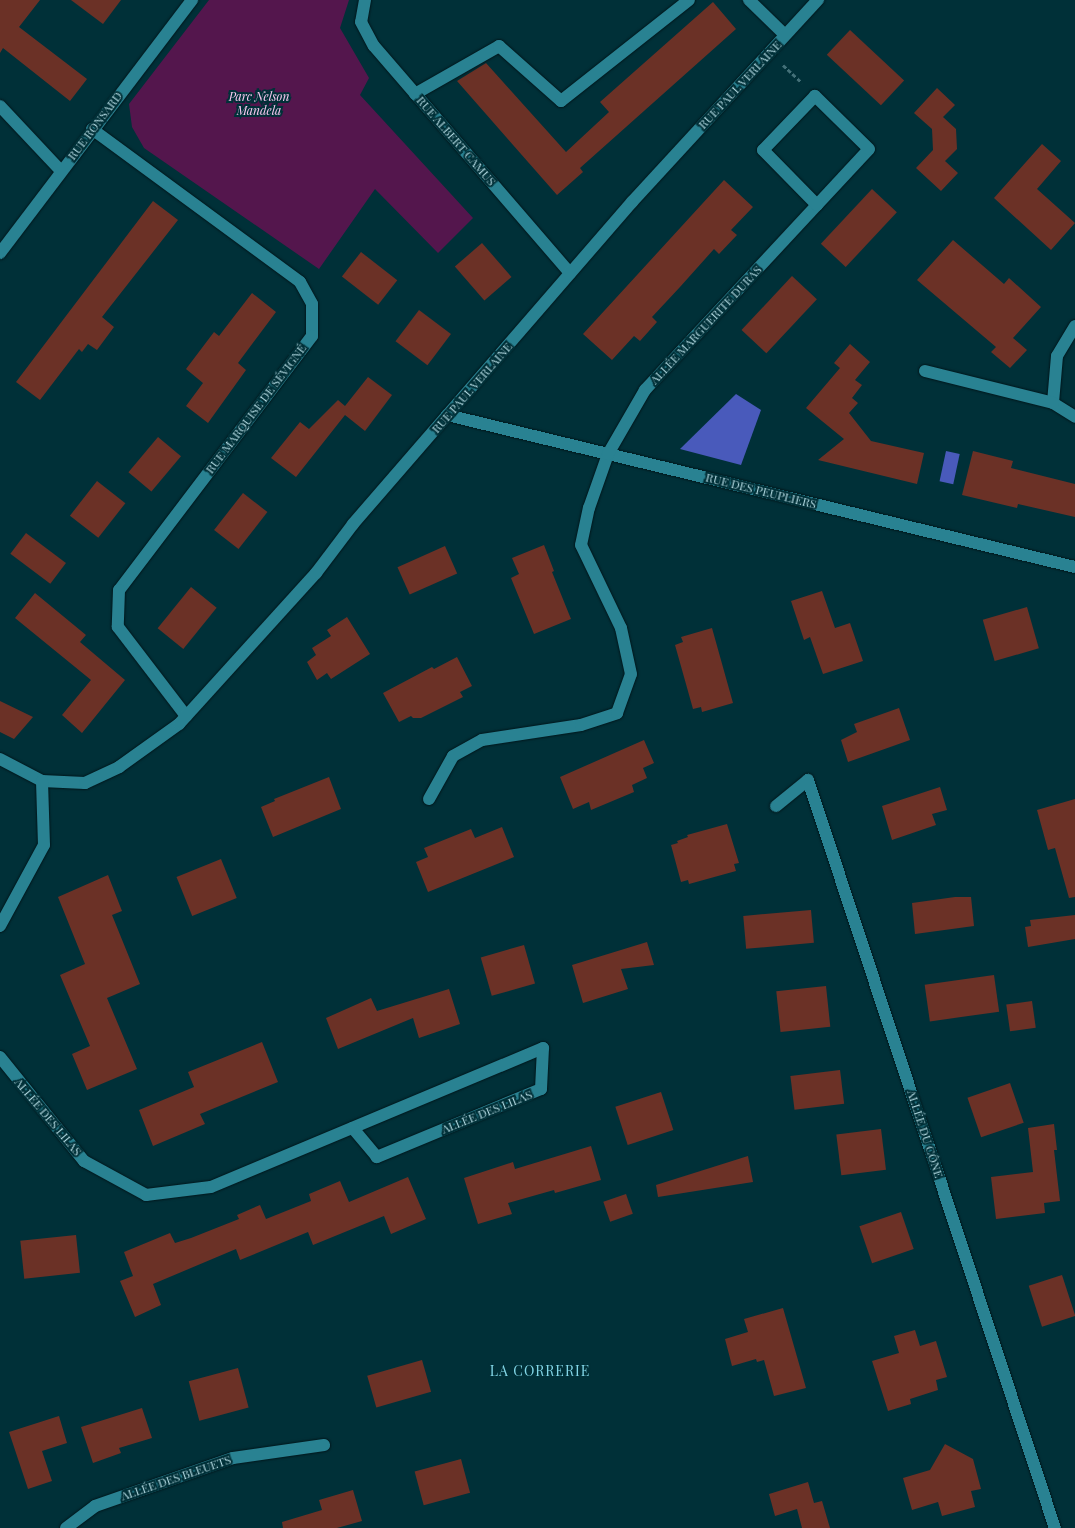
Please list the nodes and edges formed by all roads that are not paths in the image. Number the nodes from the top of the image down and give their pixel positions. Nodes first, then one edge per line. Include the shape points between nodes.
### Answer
1 (192, 0) edge
2 (365, 0) edge
3 (689, 0) edge
4 (749, 0) edge
5 (818, 0) edge
6 (785, 36) junction
7 (415, 94) junction
8 (0, 106) edge
9 (92, 129) junction
10 (61, 171) junction
11 (817, 205) junction
12 (0, 253) edge
13 (570, 273) junction
14 (1075, 326) edge
15 (925, 371) dead end
16 (1053, 403) junction
17 (447, 416) junction
18 (1075, 417) edge
19 (608, 454) junction
20 (1075, 567) edge
21 (186, 716) junction
22 (0, 759) edge
23 (42, 781) junction
24 (428, 799) dead end
25 (776, 806) dead end
26 (0, 926) edge
27 (0, 1057) edge
28 (353, 1128) junction
29 (324, 1444) dead end
30 (66, 1528) edge
31 (1055, 1528) edge

1 - 9 street, RUE RONSARD
2 - 7 street, RUE ALBERT CAMUS via 361,22 374,46
3 - 7 street via 561,101 499,46
4 - 6 street
5 - 6 street, RUE PAUL VERLAINE
6 - 13 street, RUE PAUL VERLAINE
7 - 13 street, RUE ALBERT CAMUS
8 - 10 street
9 - 10 street, RUE RONSARD
9 - 21 street, RUE MARQUISE DE SÉVIGNÉ via 300,282 312,304 312,336 119,590 118,626
10 - 12 street, RUE RONSARD
11 - 11 street, ALLÉE MARGUERITE DURAS via 869,149 815,96 763,150
11 - 19 street, ALLÉE MARGUERITE DURAS via 645,390
13 - 17 street, RUE PAUL VERLAINE
14 - 16 street via 1057,356
15 - 16 street
16 - 18 street
17 - 19 street, RUE DES PEUPLIERS
17 - 21 street, RUE PAUL VERLAINE via 353,524 316,573
19 - 20 street, RUE DES PEUPLIERS
19 - 24 street, ALLÉE MARGUERITE DURAS via 589,508 582,544 621,628 631,674 617,712 581,725 482,740 453,756
21 - 23 street, RUE PAUL VERLAINE via 119,767 85,783
22 - 23 street
23 - 26 street via 44,845
25 - 31 street, ALLÉE DU CÔNE via 808,780
27 - 28 street, ALLÉE DES LILAS via 84,1160 146,1195 211,1188
28 - 28 street, ALLÉE DES LILAS via 377,1157 541,1090 543,1048
29 - 30 street, ALLÉE DES BLEUETS via 233,1458 95,1506

